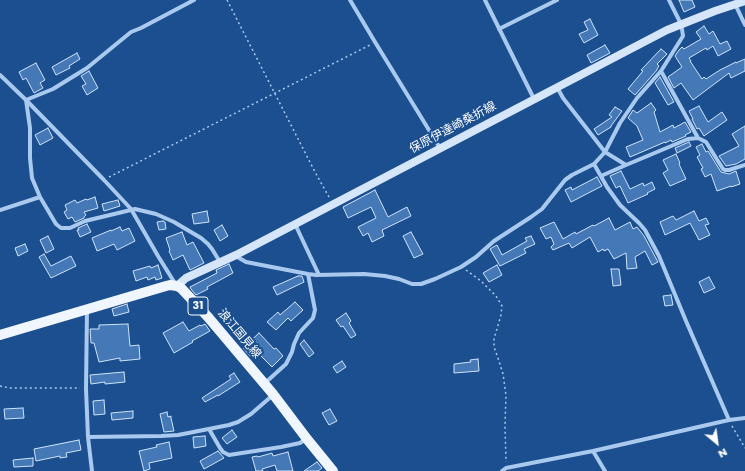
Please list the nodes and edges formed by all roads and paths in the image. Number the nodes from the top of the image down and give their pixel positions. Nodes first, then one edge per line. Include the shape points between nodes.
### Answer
1 (194, 0) edge
2 (227, 0) edge
3 (350, 0) edge
4 (485, 0) edge
5 (557, 0) edge
6 (669, 0) edge
7 (745, 2) edge
8 (732, 4) edge
9 (681, 24) junction
10 (745, 25) edge
11 (499, 29) junction
12 (375, 42) junction
13 (661, 71) junction
14 (0, 76) edge
15 (557, 87) junction
16 (275, 94) junction
17 (534, 99) junction
18 (26, 100) junction
19 (698, 138) junction
20 (440, 149) junction
21 (605, 152) junction
22 (594, 164) junction
23 (626, 164) junction
24 (745, 165) edge
25 (601, 176) junction
26 (104, 180) junction
27 (40, 197) junction
28 (333, 204) junction
29 (130, 209) junction
30 (0, 210) edge
31 (295, 224) junction
32 (236, 255) junction
33 (221, 263) junction
34 (461, 267) junction
35 (308, 274) junction
36 (319, 275) junction
37 (177, 286) junction
38 (87, 309) junction
39 (0, 335) edge
40 (264, 384) junction
41 (0, 386) edge
42 (86, 388) junction
43 (274, 394) junction
44 (745, 418) edge
45 (729, 420) junction
46 (209, 428) junction
47 (88, 437) junction
48 (307, 439) junction
49 (745, 448) edge
50 (593, 451) junction
51 (506, 468) junction
52 (92, 471) edge
53 (332, 471) edge
54 (502, 471) edge
55 (605, 471) edge

1 - 18 street via 131,32 82,72 53,89
2 - 16 path
3 - 12 street
4 - 11 street
5 - 11 street
6 - 9 street
7 - 8 main road, 保原伊達崎桑折線
8 - 9 main road, 保原伊達崎桑折線
8 - 10 street
9 - 13 street via 683,36
9 - 15 main road, 保原伊達崎桑折線
11 - 17 street
12 - 16 path
12 - 20 street
13 - 19 street
13 - 21 street via 637,98
14 - 18 street
15 - 17 main road, 保原伊達崎桑折線
15 - 21 street
16 - 26 path
16 - 28 path
17 - 20 main road, 保原伊達崎桑折線
18 - 26 street
18 - 27 street via 32,178
19 - 23 street via 688,139
19 - 24 street via 706,142 723,169 729,170
20 - 28 main road, 保原伊達崎桑折線
21 - 22 street
21 - 23 street
22 - 25 street
22 - 34 street via 568,177 537,213 494,241
23 - 25 street
25 - 45 street via 620,205 645,230 659,256
26 - 29 street
27 - 29 street via 61,228 70,228 85,221
27 - 30 street
28 - 31 main road, 保原伊達崎桑折線
29 - 33 street via 156,214 201,238
29 - 37 street
31 - 32 main road, 保原伊達崎桑折線
31 - 36 street
32 - 33 main road, 保原伊達崎桑折線
32 - 35 street via 246,262
33 - 37 main road, 保原伊達崎桑折線 via 186,278
34 - 36 street via 421,284 364,274
34 - 51 path via 481,281 502,306 494,347 503,374 506,395
35 - 36 street
35 - 40 street via 315,310 313,318 299,333 286,364
37 - 38 main road, 31 via 166,286
37 - 40 main road, 浪江国見線 / 31 via 208,317
38 - 39 main road, 31
38 - 42 street
40 - 43 main road, 浪江国見線 / 31
41 - 42 path
42 - 47 street
43 - 46 street via 238,422
43 - 48 main road, 浪江国見線 / 31
44 - 45 street
45 - 49 path
45 - 50 street
46 - 47 street via 178,435
46 - 48 street via 223,452 229,455 281,447
47 - 52 street
48 - 53 main road, 浪江国見線 / 31
50 - 51 street
50 - 55 street
51 - 54 street

